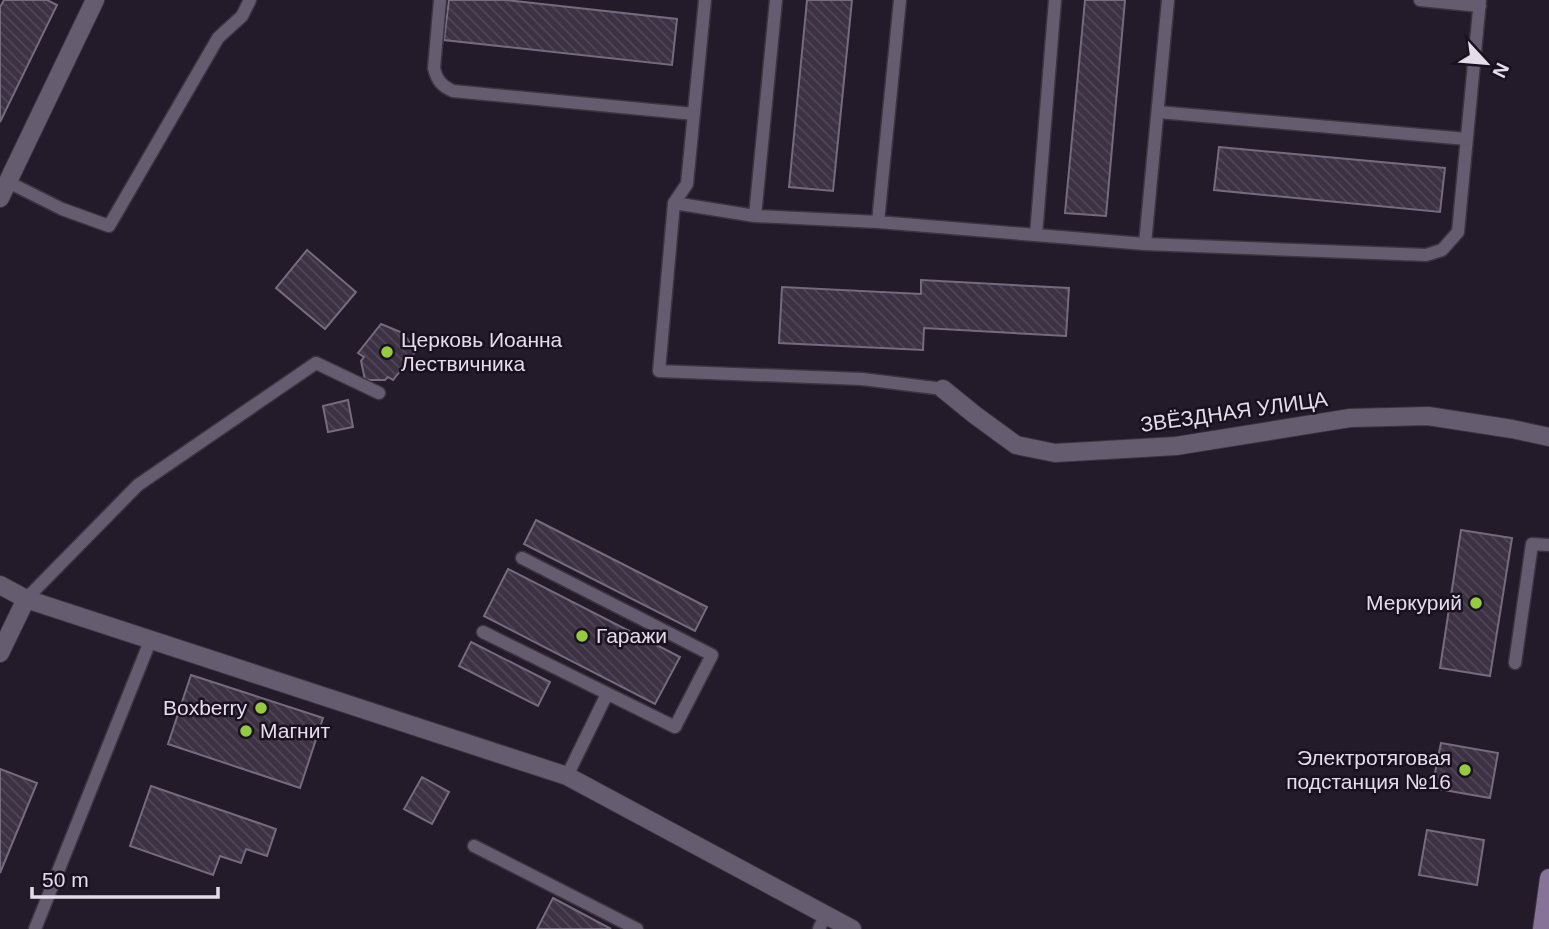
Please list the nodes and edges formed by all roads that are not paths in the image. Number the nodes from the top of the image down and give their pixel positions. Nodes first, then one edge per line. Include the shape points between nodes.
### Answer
1 (95, 0) edge
2 (250, 0) edge
3 (440, 0) edge
4 (705, 0) edge
5 (776, 0) edge
6 (900, 0) edge
7 (1055, 0) edge
8 (1168, 0) edge
9 (1420, 0) edge
10 (1480, 3) edge
11 (1158, 111) junction
12 (694, 114) junction
13 (1467, 139) junction
14 (4, 190) edge
15 (674, 203) junction
16 (755, 216) junction
17 (878, 222) junction
18 (1035, 235) junction
19 (1145, 244) junction
20 (943, 389) joint
21 (379, 393) dead end
22 (1549, 437) edge
23 (1549, 545) edge
24 (522, 558) dead end
25 (0, 584) edge
26 (26, 598) junction
27 (483, 632) dead end
28 (151, 639) junction
29 (0, 653) edge
30 (1515, 663) dead end
31 (607, 694) junction
32 (566, 776) junction
33 (474, 846) dead end
34 (1549, 878) edge
35 (822, 922) edge
36 (35, 929) edge
37 (637, 929) edge
38 (852, 929) edge
39 (1542, 929) edge

1 - 14 street
2 - 14 lane via 242,16 218,38 108,226
3 - 12 lane via 433,68 443,87
4 - 12 lane
5 - 16 lane
6 - 17 lane
7 - 18 lane
8 - 11 lane
9 - 10 lane
10 - 13 lane
11 - 13 lane
11 - 19 lane
12 - 15 lane via 687,184
13 - 19 lane via 1458,232 1442,250 1426,255
15 - 16 lane
15 - 20 lane via 659,371 862,379
16 - 17 lane
17 - 18 lane
18 - 19 lane
20 - 22 street, ЗВЁЗДНАЯ УЛИЦА via 1016,445 1055,453 1176,446 1350,418 1428,416
21 - 26 lane via 316,363 138,485
23 - 30 lane via 1532,544
24 - 31 lane via 712,655 675,727
25 - 26 street
26 - 28 street
26 - 29 street
27 - 31 lane
28 - 32 street
28 - 36 lane
31 - 32 lane
32 - 35 street
33 - 37 lane
34 - 39 main road
35 - 38 street

